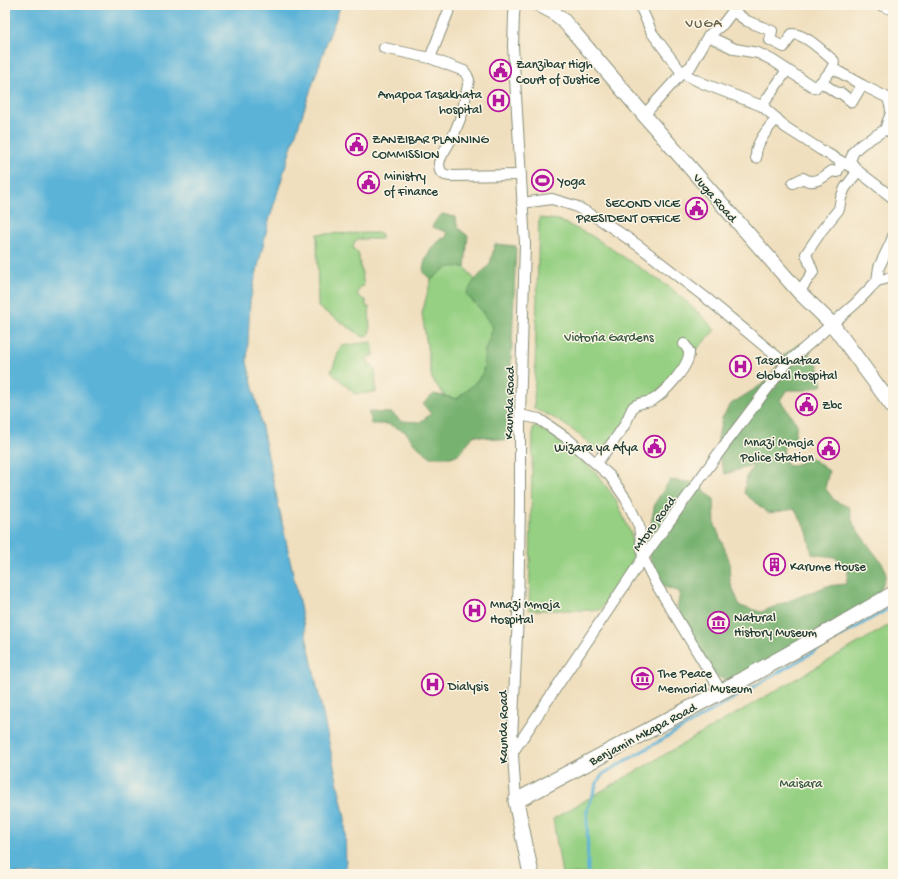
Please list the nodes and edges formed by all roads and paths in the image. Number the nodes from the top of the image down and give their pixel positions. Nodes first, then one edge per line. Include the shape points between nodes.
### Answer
1 (451, 5) edge
2 (515, 5) edge
3 (540, 5) edge
4 (642, 5) edge
5 (880, 5) edge
6 (736, 8) edge
7 (893, 10) edge
8 (708, 36) junction
9 (384, 48) dead end
10 (430, 58) junction
11 (832, 68) junction
12 (788, 70) junction
13 (682, 73) junction
14 (821, 82) junction
15 (862, 85) junction
16 (762, 106) junction
17 (644, 115) junction
18 (777, 119) junction
19 (890, 131) edge
20 (756, 158) dead end
21 (842, 162) junction
22 (858, 171) junction
23 (521, 175) junction
24 (793, 182) dead end
25 (893, 198) edge
26 (522, 203) junction
27 (893, 236) edge
28 (893, 277) edge
29 (877, 281) junction
30 (799, 292) junction
31 (832, 324) junction
32 (684, 344) dead end
33 (786, 364) junction
34 (890, 398) edge
35 (520, 415) junction
36 (596, 463) junction
37 (643, 558) junction
38 (893, 594) edge
39 (721, 691) junction
40 (513, 752) junction
41 (516, 801) junction
42 (531, 874) edge

1 - 10 street
2 - 23 street, Kaunda Road via 514,46
3 - 17 main road, Vuga Road via 562,19
4 - 13 street via 652,32
5 - 7 street
6 - 8 street via 723,24
6 - 11 street via 747,20 772,31 770,40 784,47 792,34 798,34 811,42 834,61
8 - 12 street via 735,49 758,53
8 - 13 street via 690,66
9 - 10 street
10 - 23 street via 464,71 469,80 462,114 441,157 440,171 451,176
11 - 14 street
11 - 15 street
12 - 14 street via 814,88
12 - 16 street
13 - 16 street via 702,84
13 - 17 street
14 - 15 street via 852,102
15 - 19 street via 888,98 891,111 886,127
16 - 18 street
17 - 30 main road, Vuga Road
18 - 20 street via 760,142
18 - 21 street
19 - 22 street via 862,144 854,151 850,161
21 - 22 street
21 - 24 street via 837,172 832,171 815,181 803,178
22 - 25 street
22 - 30 street via 845,188 839,209 806,254 813,272
23 - 26 street, Kaunda Road
26 - 33 street via 552,199 575,206 601,220 639,246
26 - 35 street, Kaunda Road via 525,244
27 - 29 street via 878,267
28 - 29 street
29 - 31 street, Mtoro Road
30 - 31 main road, Vuga Road
31 - 33 street, Mtoro Road
31 - 34 main road, Vuga Road
32 - 36 street via 689,354 677,377 657,397 633,407 612,444
33 - 37 street, Mtoro Road
35 - 36 street via 539,419
35 - 40 street, Kaunda Road via 518,615
36 - 37 street via 610,476 626,499 639,526
37 - 39 street
37 - 40 street, Mtoro Road
38 - 39 main road, Benjamin Mkapa Road
39 - 41 main road, Benjamin Mkapa Road
40 - 41 street, Kaunda Road
41 - 42 main road

